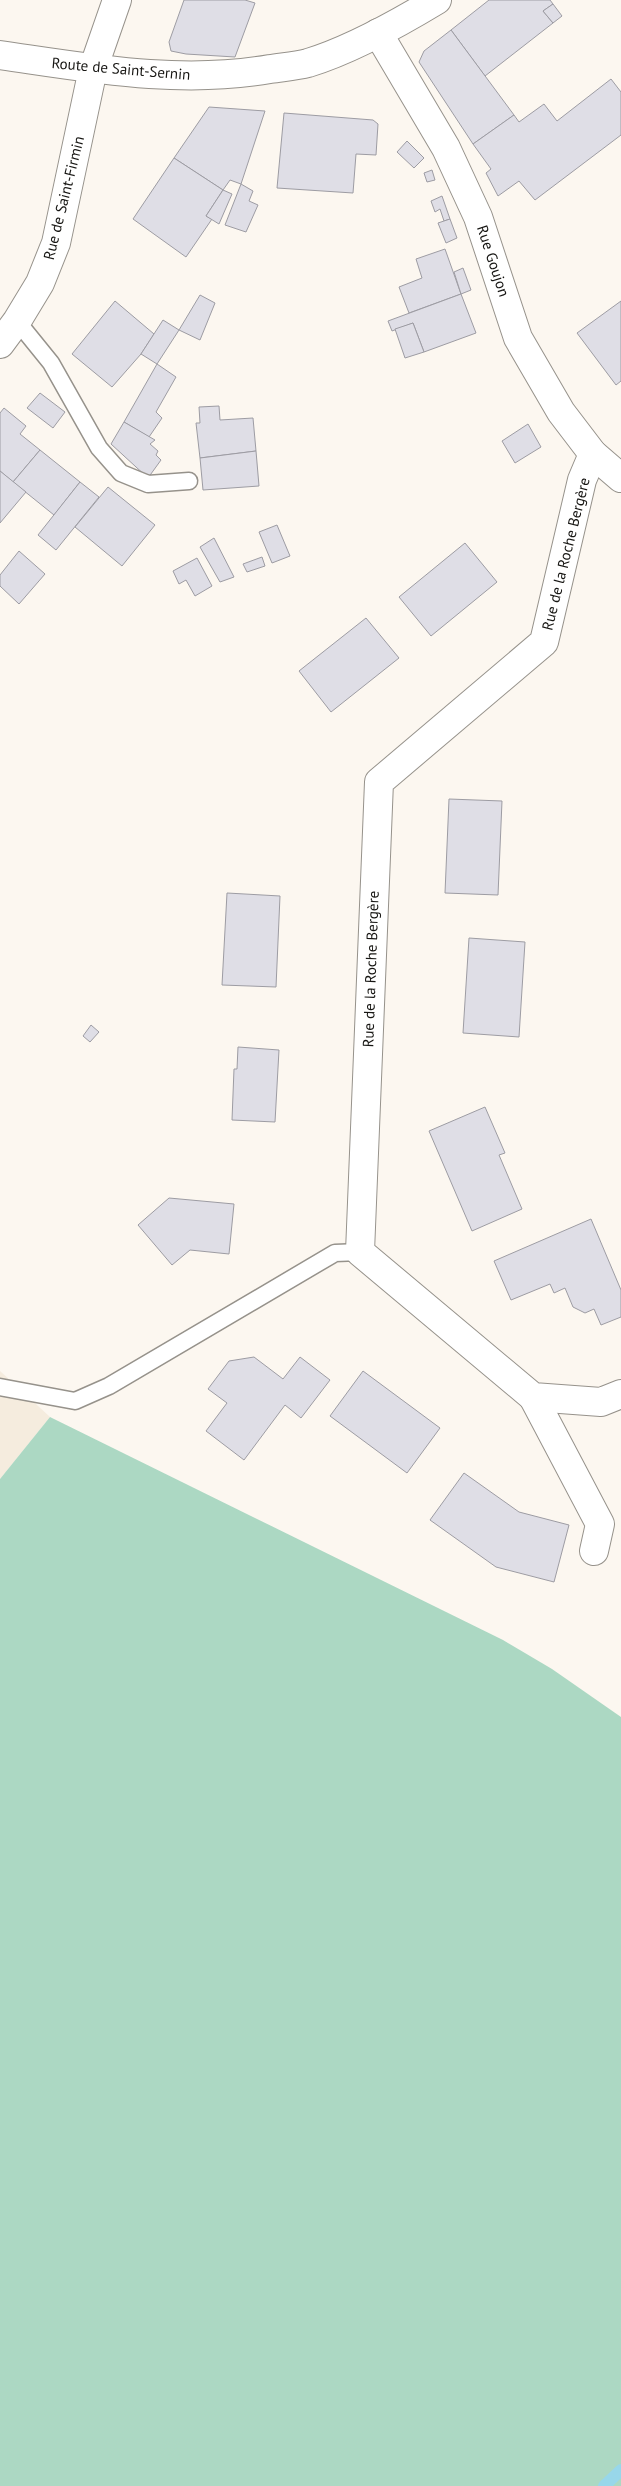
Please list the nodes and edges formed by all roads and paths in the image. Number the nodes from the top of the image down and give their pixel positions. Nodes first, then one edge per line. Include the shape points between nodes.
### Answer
1 (117, 0) edge
2 (437, 0) edge
3 (378, 33) junction
4 (0, 54) edge
5 (93, 69) junction
6 (17, 321) junction
7 (0, 344) edge
8 (593, 454) junction
9 (621, 478) edge
10 (188, 481) dead end
11 (360, 1252) junction
12 (0, 1387) edge
13 (621, 1394) edge
14 (533, 1397) junction
15 (594, 1551) dead end

1 - 5 street, Rue de Saint-Firmin
2 - 3 street, Route de Saint-Sernin
3 - 5 street, Route de Saint-Sernin via 308,63 247,73 178,77
3 - 8 street, Rue Goujon via 446,148 478,216 518,338 561,412
4 - 5 street, Route de Saint-Sernin
5 - 6 street, Rue de Saint-Firmin via 56,243 40,283
6 - 7 street, Rue de Saint-Firmin
6 - 10 lane via 51,363 99,448 121,473 148,484
8 - 9 street, Rue Goujon
8 - 11 street, Rue de la Roche Bergère via 582,480 544,642 378,782
11 - 12 lane via 335,1253 109,1386 75,1401
11 - 14 street
13 - 14 street via 601,1402
14 - 15 street via 600,1524

